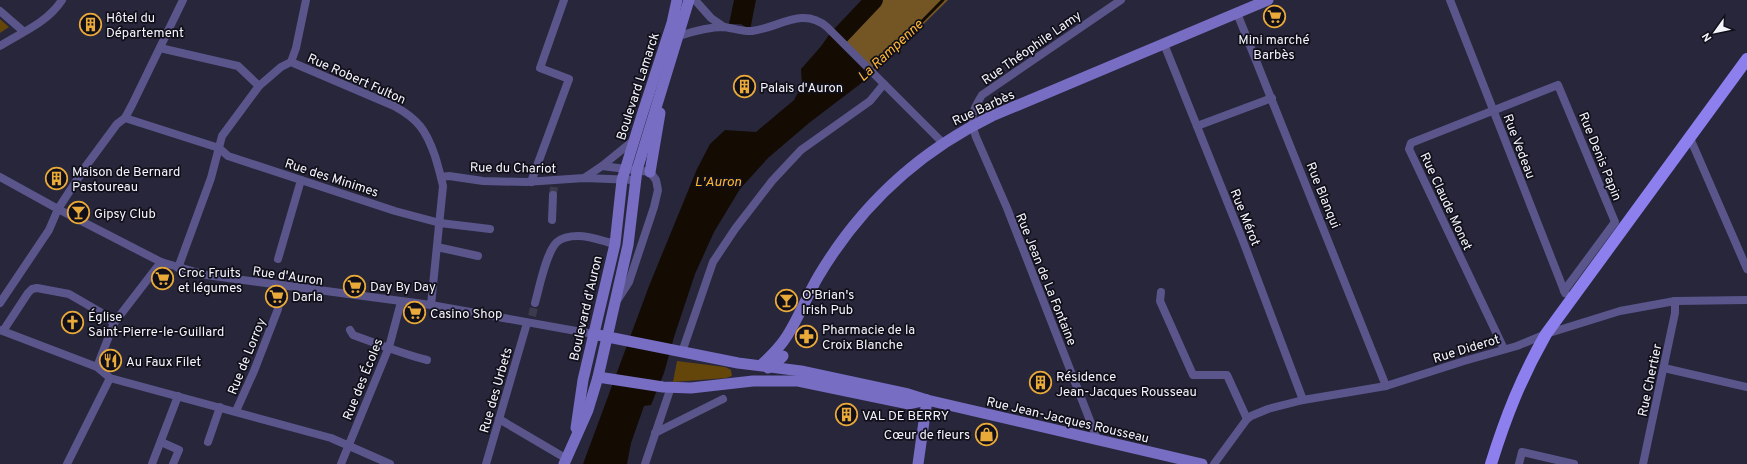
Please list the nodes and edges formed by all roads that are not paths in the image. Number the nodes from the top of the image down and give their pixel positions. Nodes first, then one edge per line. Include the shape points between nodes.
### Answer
1 (62, 0) edge
2 (183, 0) edge
3 (306, 0) edge
4 (564, 0) edge
5 (677, 0) edge
6 (689, 0) edge
7 (695, 0) edge
8 (1121, 0) edge
9 (1268, 0) edge
10 (1450, 0) edge
11 (0, 12) edge
12 (1237, 13) junction
13 (727, 28) junction
14 (24, 31) junction
15 (679, 36) junction
16 (1164, 44) junction
17 (0, 46) edge
18 (160, 48) junction
19 (1747, 59) edge
20 (291, 62) junction
21 (664, 81) junction
22 (884, 84) junction
23 (259, 86) junction
24 (1272, 98) junction
25 (1493, 110) junction
26 (125, 118) junction
27 (972, 126) junction
28 (1197, 126) junction
29 (1690, 138) junction
30 (634, 140) junction
31 (943, 143) junction
32 (219, 148) junction
33 (602, 166) junction
34 (650, 172) junction
35 (624, 174) junction
36 (636, 175) junction
37 (0, 176) edge
38 (441, 177) junction
39 (584, 178) junction
40 (301, 180) junction
41 (531, 182) junction
42 (554, 188) junction
43 (58, 209) junction
44 (552, 220) dead end
45 (440, 223) junction
46 (490, 229) dead end
47 (615, 244) junction
48 (437, 247) junction
49 (478, 256) dead end
50 (278, 259) dead end
51 (161, 262) junction
52 (178, 268) junction
53 (1747, 269) edge
54 (1161, 292) dead end
55 (1566, 296) junction
56 (1747, 300) edge
57 (1675, 301) junction
58 (401, 302) junction
59 (0, 303) edge
60 (535, 304) tunnel mouth
61 (431, 305) junction
62 (614, 305) junction
63 (278, 309) tunnel mouth
64 (530, 321) junction
65 (114, 323) junction
66 (2, 330) edge
67 (350, 330) dead end
68 (1546, 334) junction
69 (606, 337) junction
70 (592, 339) junction
71 (389, 347) junction
72 (1504, 349) junction
73 (678, 351) junction
74 (428, 360) dead end
75 (738, 363) junction
76 (776, 363) junction
77 (97, 367) junction
78 (1664, 368) junction
79 (598, 377) junction
80 (110, 378) junction
81 (784, 381) junction
82 (735, 383) junction
83 (1386, 386) junction
84 (667, 387) junction
85 (1747, 388) edge
86 (178, 396) junction
87 (723, 400) dead end
88 (927, 400) junction
89 (1303, 400) junction
90 (220, 407) junction
91 (236, 411) junction
92 (499, 419) junction
93 (1247, 419) junction
94 (655, 433) junction
95 (1098, 441) junction
96 (161, 442) junction
97 (208, 442) dead end
98 (573, 442) junction
99 (348, 445) junction
100 (566, 461) edge
101 (67, 464) edge
102 (152, 464) edge
103 (173, 464) edge
104 (341, 464) edge
105 (390, 464) edge
106 (486, 464) edge
107 (645, 464) edge
108 (918, 464) edge
109 (1202, 464) edge
110 (1214, 464) edge
111 (1491, 464) edge
112 (1519, 464) edge
113 (1574, 464) edge
114 (1643, 464) edge

1 - 14 street via 55,11
2 - 18 street
3 - 20 street
4 - 41 street via 540,68 569,79
5 - 30 main road, Boulevard Lamarck
6 - 15 main road, Boulevard Lamarck
7 - 13 street via 710,18
8 - 27 street, Rue Théophile Lamy via 982,95 973,110
9 - 12 main road, Rue Barbès
10 - 25 street, Rue Vedeau
11 - 14 street
12 - 16 main road, Rue Barbès
12 - 24 street, Rue Blanqui
13 - 15 street via 702,29
13 - 22 street via 750,32 793,18 816,19
14 - 17 street
15 - 21 main road, Boulevard Lamarck
16 - 27 main road, Rue Barbès
16 - 28 street, Rue Mérot
18 - 23 street via 238,66
18 - 26 street
19 - 29 main road
20 - 23 street, Rue Robert Fulton
20 - 38 street, Rue Robert Fulton via 408,113 420,124 429,138
21 - 34 main road, Boulevard Lamarck
21 - 36 main road, Boulevard Lamarck
22 - 31 street
22 - 73 street via 870,101 801,150 772,181 713,262
23 - 32 street, Rue Robert Fulton via 222,136
24 - 28 street
24 - 83 street, Rue Blanqui
25 - 55 street, Rue Vedeau
25 - 55 street, Rue Denis Papin via 1558,85 1615,222
25 - 72 street, Rue Claude Monet via 1412,141 1409,148
26 - 32 street, Rue des Minimes
26 - 43 street via 116,124
27 - 31 main road, Rue Barbès
27 - 95 street, Rue Jean de La Fontaine via 1007,208
28 - 89 street, Rue Mérot
29 - 53 street
29 - 55 main road
30 - 33 street, Rue du Chariot
30 - 35 main road, Boulevard Lamarck
31 - 76 main road, Rue Barbès via 903,173 874,202 840,243 818,277
32 - 40 street, Rue des Minimes via 228,156
32 - 52 street, Rue Robert Fulton via 211,178
33 - 35 street
33 - 39 street, Rue du Chariot
34 - 36 street
34 - 62 street, Boulevard d'Auron via 656,180 658,190 654,207 629,282
35 - 36 street
35 - 39 street, Rue du Chariot
35 - 47 main road, Boulevard d'Auron
36 - 62 main road, Boulevard d'Auron via 628,245
37 - 43 street, Rue d'Auron
38 - 41 street, Rue du Chariot
38 - 45 street, Rue Robert Fulton via 443,186
39 - 42 street, Rue du Chariot
40 - 45 street, Rue des Minimes
40 - 50 street
41 - 42 street, Rue du Chariot
42 - 44 street
43 - 51 street, Rue d'Auron
43 - 59 street via 50,230
45 - 46 street, Rue des Minimes
45 - 48 street, Rue Robert Fulton
47 - 60 street via 579,236 559,240 546,262
47 - 70 main road, Boulevard d'Auron
48 - 49 street
48 - 61 street, Rue Robert Fulton
51 - 52 street, Rue d'Auron
51 - 65 street
52 - 58 street, Rue d'Auron via 283,290
54 - 93 street via 1160,301 1193,375 1228,375
55 - 68 main road
56 - 57 street, Rue Diderot
57 - 68 street, Rue Diderot via 1620,311
57 - 78 street, Rue Chertier via 1676,313
58 - 61 street, Rue d'Auron
58 - 71 street, Rue des Écoles
61 - 64 street, Rue d'Auron
62 - 69 main road, Boulevard d'Auron
63 - 91 street, Rue de Lorroy
64 - 70 street, Rue d'Auron
64 - 92 street, Rue des Urbets
65 - 66 street via 69,294 37,288 28,293
65 - 77 street
66 - 77 street
67 - 71 street via 353,335
68 - 72 street, Rue Diderot
68 - 111 main road via 1515,394
69 - 70 main road, Rue Jean-Jacques Rousseau
69 - 73 main road, Rue Jean-Jacques Rousseau
69 - 79 main road, Boulevard d'Auron
70 - 79 main road
70 - 98 main road, Boulevard d'Auron
71 - 74 street via 400,354
71 - 99 street, Rue des Écoles
72 - 83 street, Rue Diderot
73 - 75 main road, Rue Jean-Jacques Rousseau
75 - 76 main road, Rue Jean-Jacques Rousseau
75 - 82 main road via 739,372
76 - 81 main road
76 - 82 main road, Rue Jean-Jacques Rousseau via 759,374
76 - 88 main road, Rue Jean-Jacques Rousseau
77 - 80 street
78 - 85 street
78 - 114 street, Rue Chertier
79 - 84 main road, Rue Jean-Jacques Rousseau
79 - 98 main road, Boulevard d'Auron via 588,410
80 - 86 street
80 - 101 street
81 - 82 main road, Rue Jean-Jacques Rousseau
81 - 88 main road, Rue Jean-Jacques Rousseau via 803,382 909,404
82 - 84 main road, Rue Jean-Jacques Rousseau via 692,388
83 - 89 street, Rue Diderot
84 - 94 street
86 - 90 street
86 - 96 street
87 - 94 street
88 - 95 main road, Rue Jean-Jacques Rousseau
88 - 108 main road
89 - 93 street, Rue Diderot via 1268,409
90 - 91 street
90 - 97 street
91 - 99 street
92 - 100 street
92 - 106 street, Rue des Urbets
93 - 110 street, Rue Diderot
94 - 107 street
95 - 109 main road, Rue Jean-Jacques Rousseau
96 - 102 street
96 - 103 street via 179,450
98 - 100 main road, Boulevard d'Auron
99 - 104 street, Rue des Écoles
99 - 105 street
112 - 113 street via 1522,452

